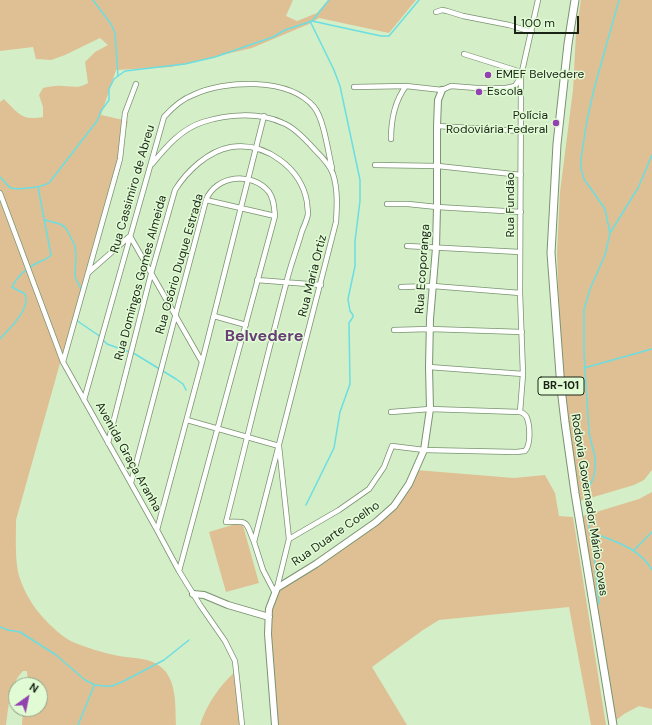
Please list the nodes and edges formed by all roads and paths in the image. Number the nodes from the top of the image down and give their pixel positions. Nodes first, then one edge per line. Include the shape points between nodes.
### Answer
1 (538, 0) edge
2 (575, 0) edge
3 (578, 0) edge
4 (436, 12) dead end
5 (532, 32) junction
6 (568, 44) junction
7 (464, 54) dead end
8 (521, 74) junction
9 (136, 84) dead end
10 (406, 86) junction
11 (354, 87) dead end
12 (442, 90) junction
13 (264, 116) junction
14 (437, 126) junction
15 (521, 131) junction
16 (391, 139) dead end
17 (257, 148) junction
18 (152, 164) junction
19 (375, 165) dead end
20 (438, 166) junction
21 (333, 174) junction
22 (521, 175) junction
23 (248, 179) junction
24 (0, 193) edge
25 (206, 200) junction
26 (387, 204) dead end
27 (438, 207) junction
28 (241, 208) junction
29 (521, 212) junction
30 (274, 216) junction
31 (130, 236) junction
32 (407, 246) dead end
33 (436, 248) junction
34 (520, 252) junction
35 (88, 273) junction
36 (151, 274) junction
37 (257, 280) junction
38 (286, 282) junction
39 (321, 284) junction
40 (433, 286) junction
41 (401, 287) dead end
42 (520, 293) junction
43 (176, 316) junction
44 (214, 316) junction
45 (246, 325) junction
46 (430, 329) junction
47 (394, 330) dead end
48 (522, 332) junction
49 (63, 362) junction
50 (202, 362) junction
51 (429, 367) junction
52 (522, 374) junction
53 (84, 400) junction
54 (430, 409) junction
55 (391, 412) dead end
56 (521, 412) junction
57 (187, 420) junction
58 (218, 429) junction
59 (248, 437) junction
60 (108, 443) junction
61 (279, 446) junction
62 (424, 450) junction
63 (131, 484) junction
64 (157, 530) junction
65 (289, 539) junction
66 (254, 542) junction
67 (179, 571) junction
68 (276, 591) junction
69 (194, 594) junction
70 (269, 617) junction
71 (242, 725) edge
72 (276, 725) edge
73 (612, 725) edge

1 - 5 street, Rua Fundão
2 - 6 main road, Rodovia Governador Mário Covas / BR-101
3 - 6 main road
4 - 5 street via 447,11 509,24
5 - 8 street, Rua Fundão
6 - 73 main road, Rodovia Governador Mário Covas / BR-101 via 557,144 551,253 565,422
7 - 8 street
8 - 12 street via 515,86 506,88 450,86
8 - 15 street, Rua Fundão
9 - 35 street via 125,113 120,160
10 - 11 street
10 - 12 street
10 - 16 street via 396,103
12 - 14 street, Rua Ecoporanga via 438,100
13 - 17 street
13 - 18 street, Rua Maria Ortiz via 248,115 202,122 176,137
13 - 21 street, Rua Maria Ortiz via 284,123 306,140
14 - 15 street
14 - 20 street, Rua Ecoporanga
15 - 22 street, Rua Fundão
17 - 23 street
17 - 36 street, Rua Domingos Gomes Almeida via 232,147 218,150 198,164 180,182 175,190
17 - 38 street, Rua Domingos Gomes Almeida via 272,154 289,166 300,181 306,201 308,215
18 - 21 street, Rua Cassimiro de Abreu via 164,117 171,109 192,95 225,86 252,84 278,86 298,94 314,106 320,116
18 - 31 street, Rua Cassimiro de Abreu
19 - 20 street
20 - 22 street
20 - 27 street, Rua Ecoporanga
21 - 39 street, Rua Maria Ortiz via 338,197 336,222
22 - 29 street, Rua Fundão
23 - 25 street, Rua Osório Duque Estrada via 224,181 214,188
23 - 28 street
23 - 30 street via 268,192 274,203
24 - 49 street, Avenida Graça Aranha
25 - 28 street
25 - 43 street, Rua Osório Duque Estrada
26 - 27 street
27 - 29 street
27 - 33 street, Rua Ecoporanga
28 - 30 street
28 - 44 street
29 - 34 street, Rua Fundão
30 - 37 street
31 - 35 street
31 - 36 street
31 - 53 street, Rua Cassimiro de Abreu
32 - 33 street
33 - 34 street
33 - 40 street, Rua Ecoporanga
34 - 42 street, Rua Fundão
35 - 49 street
36 - 43 street
36 - 60 street, Rua Domingos Gomes Almeida
37 - 38 street
37 - 45 street
38 - 39 street
38 - 59 street, Rua Domingos Gomes Almeida
39 - 61 street, Rua Maria Ortiz
40 - 41 street
40 - 42 street
40 - 46 street, Rua Ecoporanga
42 - 48 street, Rua Fundão
43 - 50 street
43 - 63 street, Rua Osório Duque Estrada
44 - 45 street
44 - 50 street
45 - 58 street
46 - 47 street
46 - 48 street
46 - 51 street, Rua Ecoporanga
48 - 52 street, Rua Fundão
49 - 53 street, Avenida Graça Aranha
50 - 57 street
51 - 52 street
51 - 54 street, Rua Ecoporanga
52 - 56 street, Rua Fundão
53 - 60 street, Avenida Graça Aranha
54 - 55 street
54 - 56 street
54 - 62 street, Rua Ecoporanga
56 - 62 street via 528,419 529,444 525,451
57 - 58 street
57 - 64 street
58 - 59 street
58 - 67 street
59 - 61 street
59 - 66 street, Rua Domingos Gomes Almeida via 226,522 246,524
60 - 63 street, Avenida Graça Aranha
61 - 65 street
61 - 66 street, Rua Maria Ortiz
62 - 65 street via 392,446 384,467 369,489
62 - 68 street, Rua Duarte Coelho via 409,484 394,506
63 - 64 street, Avenida Graça Aranha
64 - 67 street, Avenida Graça Aranha
65 - 68 street
66 - 68 street via 263,570
67 - 69 street, Avenida Graça Aranha
68 - 70 street via 269,609
69 - 70 street
69 - 71 street, Avenida Graça Aranha via 235,661
70 - 72 street via 268,634

